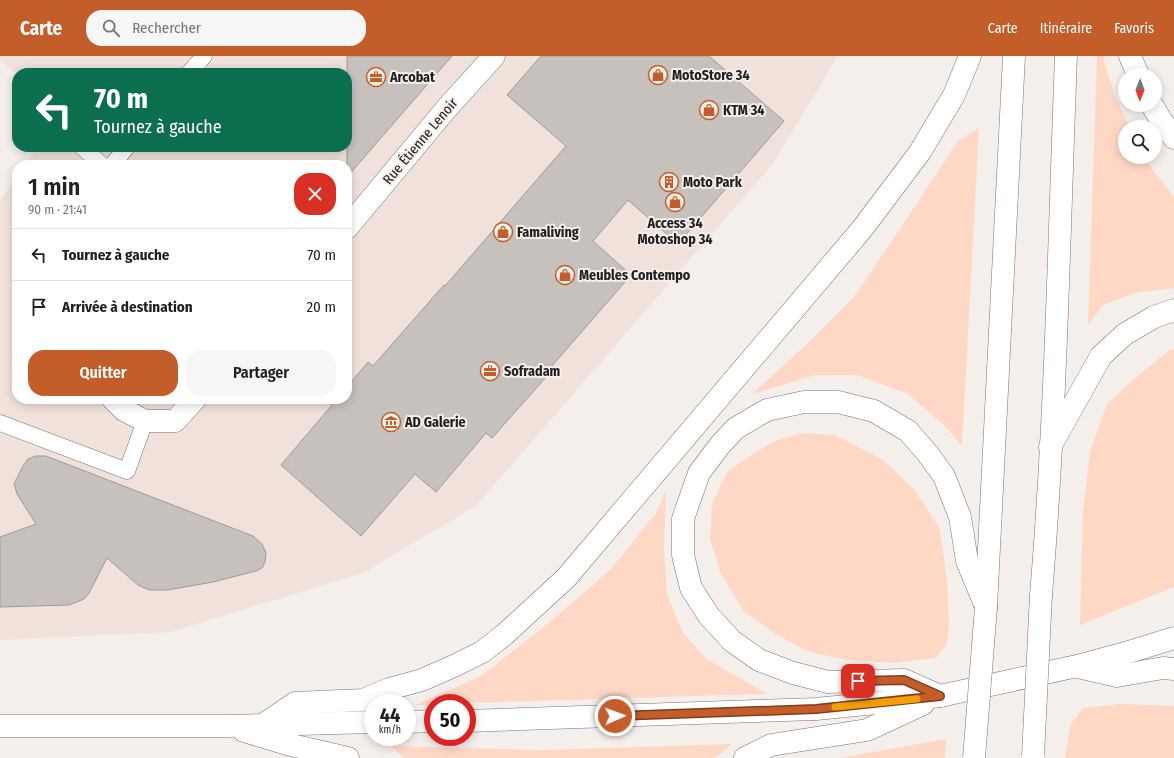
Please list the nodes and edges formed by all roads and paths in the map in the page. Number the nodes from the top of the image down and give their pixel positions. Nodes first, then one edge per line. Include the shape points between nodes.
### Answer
1 (204, 56) edge
2 (494, 56) edge
3 (970, 56) edge
4 (1014, 56) edge
5 (1066, 56) edge
6 (1130, 56) edge
7 (193, 68) edge
8 (1135, 68) edge
9 (1156, 112) edge
10 (1174, 138) edge
11 (88, 152) edge
12 (123, 152) edge
13 (96, 160) edge
14 (116, 160) edge
15 (352, 222) edge
16 (1174, 310) edge
17 (118, 404) edge
18 (190, 404) edge
19 (145, 421) junction
20 (0, 424) edge
21 (1050, 447) junction
22 (986, 607) junction
23 (1174, 638) edge
24 (1077, 666) junction
25 (1174, 669) edge
26 (940, 696) junction
27 (476, 720) edge
28 (364, 722) edge
29 (264, 724) junction
30 (0, 726) edge
31 (228, 726) junction
32 (1033, 757) edge
33 (348, 758) edge
34 (745, 758) edge
35 (974, 758) edge

1 - 7 lane
2 - 15 main road, Rue Étienne Lenoir
3 - 29 main road via 954,95 920,152 862,229 566,578 504,635 482,652 456,665 422,680 389,689 363,700 294,702
4 - 22 main road
5 - 21 main road
6 - 8 main road
9 - 10 main road
11 - 13 lane
12 - 14 lane
16 - 21 main road via 1154,317 1125,334 1101,356
17 - 19 main road
18 - 19 main road via 175,421
19 - 20 lane via 127,472
21 - 32 main road, bridge
22 - 26 main road via 967,561 960,517 944,476 908,431 874,411 838,402 804,402 767,410 736,428 699,473 683,519 683,555 691,588 709,616 732,641 759,660 793,673 828,682 904,680
22 - 35 main road, bridge
23 - 24 main road
24 - 25 main road via 1117,676 1163,668
24 - 26 main road
26 - 27 main road via 816,709
26 - 34 main road via 867,730 771,745
28 - 29 main road
29 - 31 main road
30 - 31 main road
31 - 33 main road via 287,744

